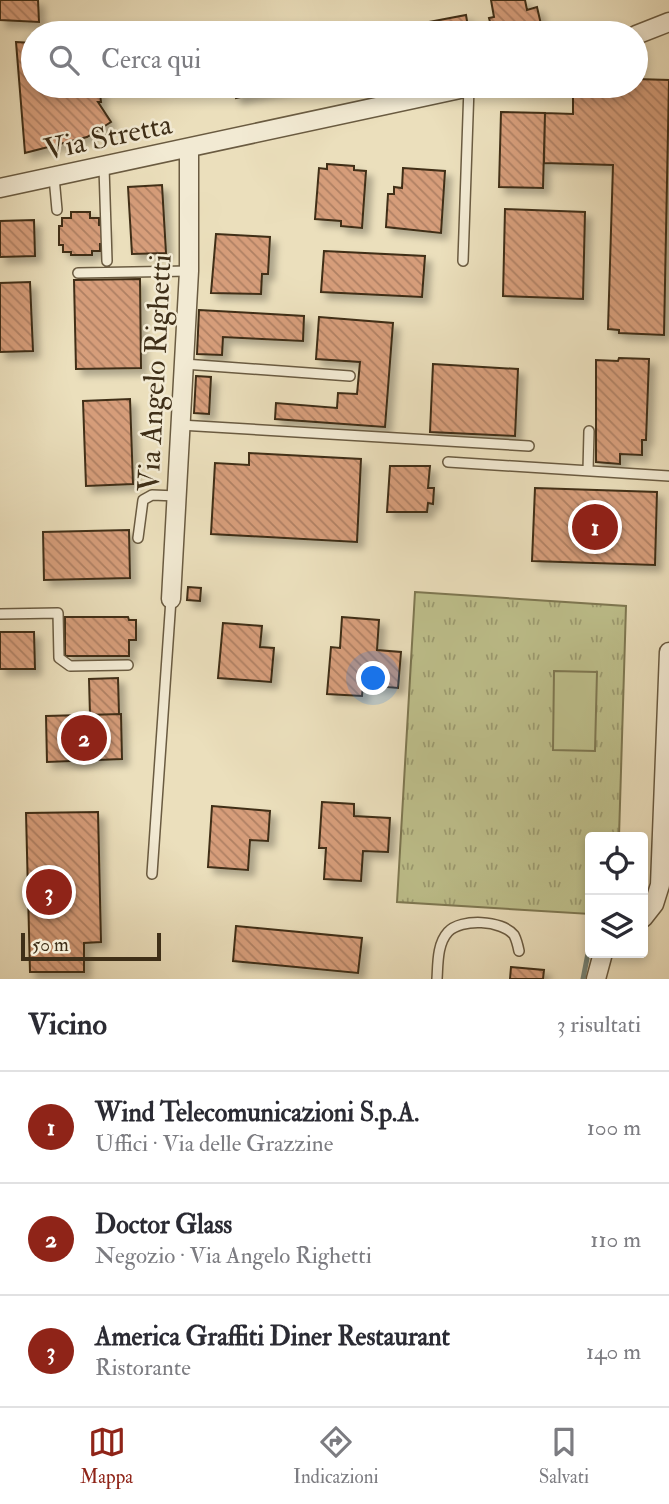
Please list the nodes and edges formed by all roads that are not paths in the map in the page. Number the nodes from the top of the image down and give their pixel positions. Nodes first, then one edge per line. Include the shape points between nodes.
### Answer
1 (669, 22) edge
2 (648, 30) edge
3 (418, 98) edge
4 (471, 98) edge
5 (189, 149) junction
6 (104, 167) junction
7 (54, 177) junction
8 (0, 188) edge
9 (57, 210) dead end
10 (107, 261) dead end
11 (463, 261) dead end
12 (189, 271) junction
13 (78, 273) dead end
14 (184, 364) junction
15 (350, 376) dead end
16 (180, 425) junction
17 (589, 431) dead end
18 (529, 446) dead end
19 (448, 462) dead end
20 (588, 471) junction
21 (669, 476) edge
22 (177, 496) junction
23 (138, 538) dead end
24 (171, 599) joint
25 (0, 614) edge
26 (669, 652) edge
27 (128, 665) dead end
28 (152, 874) dead end
29 (665, 881) edge
30 (648, 912) edge
31 (519, 951) dead end
32 (602, 958) edge
33 (437, 979) edge
34 (596, 979) edge

1 - 2 street
3 - 5 street, Via Stretta
4 - 11 lane
5 - 6 street, Via Stretta
5 - 12 street, Via Angelo Righetti
6 - 7 street, Via Stretta
6 - 10 lane
7 - 8 street, Via Stretta
7 - 9 lane
12 - 13 lane
12 - 14 street, Via Angelo Righetti
14 - 15 lane
14 - 16 street, Via Angelo Righetti
16 - 18 lane
16 - 22 street, Via Angelo Righetti
17 - 20 lane
19 - 20 lane
20 - 21 lane
22 - 23 lane via 152,495 144,500
22 - 24 street, Via Angelo Righetti
24 - 28 lane
25 - 27 lane via 58,613 59,658 71,666
26 - 29 street
29 - 30 street
31 - 33 lane via 514,936 500,926 461,925 449,930 440,943
32 - 34 street

